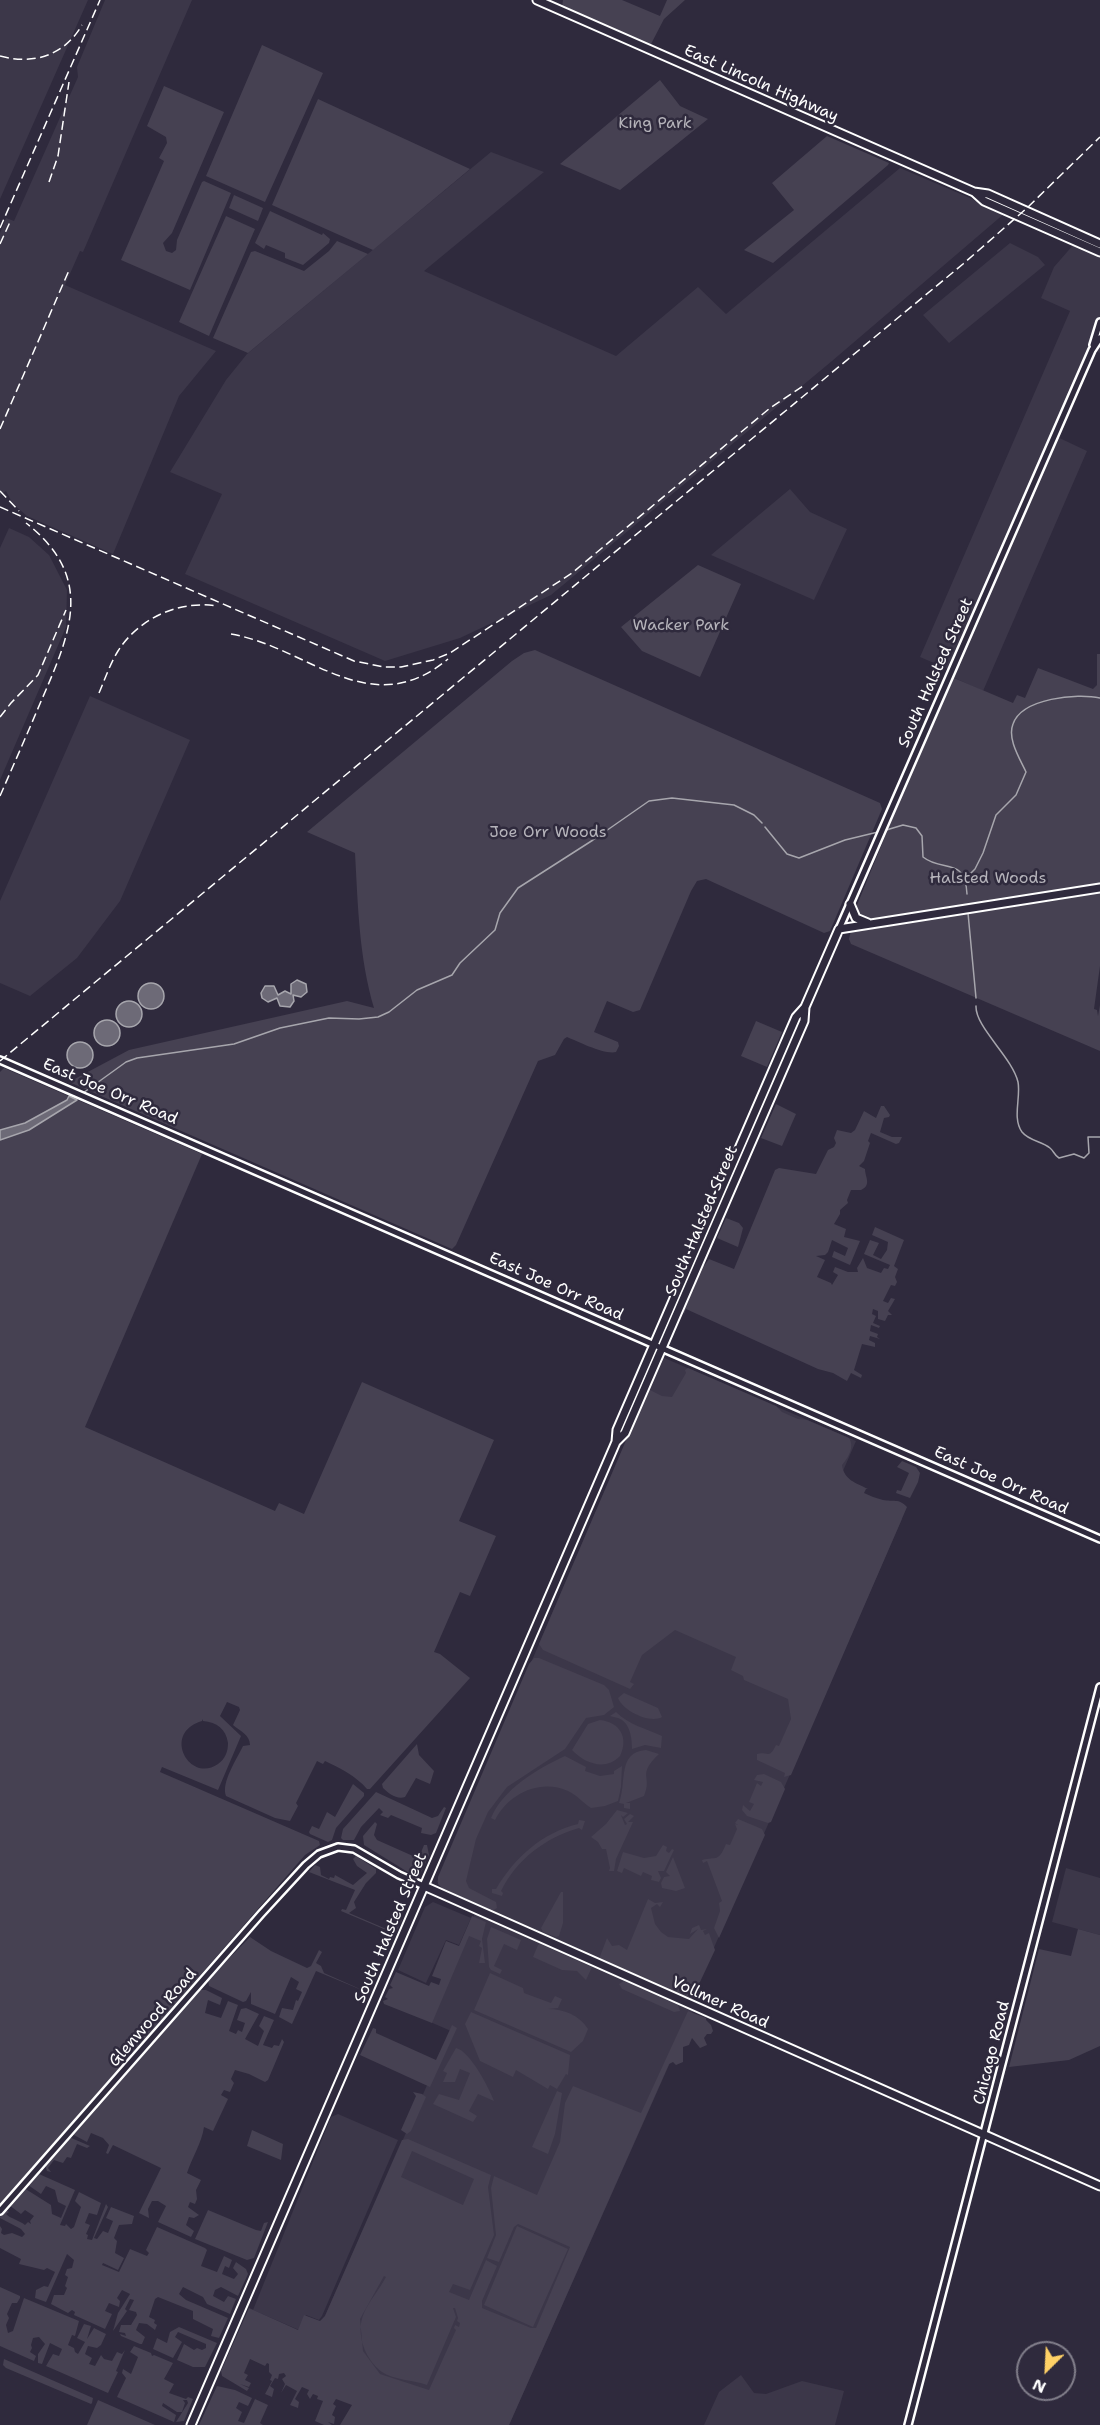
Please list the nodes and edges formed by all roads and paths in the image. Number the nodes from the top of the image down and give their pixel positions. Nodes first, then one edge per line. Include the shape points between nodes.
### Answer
1 (537, 0) edge
2 (974, 192) junction
3 (1100, 244) edge
4 (1100, 252) edge
5 (1100, 322) edge
6 (1100, 338) edge
7 (1092, 350) junction
8 (1100, 888) edge
9 (850, 904) junction
10 (870, 923) junction
11 (840, 929) junction
12 (805, 1007) junction
13 (0, 1060) edge
14 (653, 1344) junction
15 (662, 1348) junction
16 (616, 1442) junction
17 (1100, 1539) edge
18 (1100, 1687) edge
19 (330, 1848) joint
20 (424, 1886) junction
21 (985, 2136) junction
22 (1100, 2186) edge
23 (0, 2211) edge
24 (191, 2425) edge
25 (908, 2425) edge

1 - 2 main road, East Lincoln Highway
2 - 3 main road, East Lincoln Highway via 988,194
2 - 4 main road, East Lincoln Highway via 984,201
5 - 7 street, South Halsted Street
6 - 7 street, South Halsted Street
7 - 9 street, South Halsted Street
8 - 10 main road
9 - 10 main road via 856,918
9 - 11 street, South Halsted Street
10 - 11 main road
11 - 12 main road, South Halsted Street
12 - 14 main road, South Halsted Street via 796,1017
12 - 15 main road, South Halsted Street via 804,1021
13 - 14 street, East Joe Orr Road
14 - 15 street, East Joe Orr Road
14 - 16 main road, South Halsted Street via 617,1430
15 - 16 main road, South Halsted Street via 625,1433
15 - 17 street, East Joe Orr Road
16 - 20 main road, South Halsted Street
18 - 21 street, Chicago Road
19 - 20 street, Vollmer Road via 360,1851
19 - 23 street, Glenwood Road via 306,1865
20 - 21 main road, Vollmer Road
20 - 24 main road, South Halsted Street
21 - 22 main road, Vollmer Road
21 - 25 street, Chicago Road

